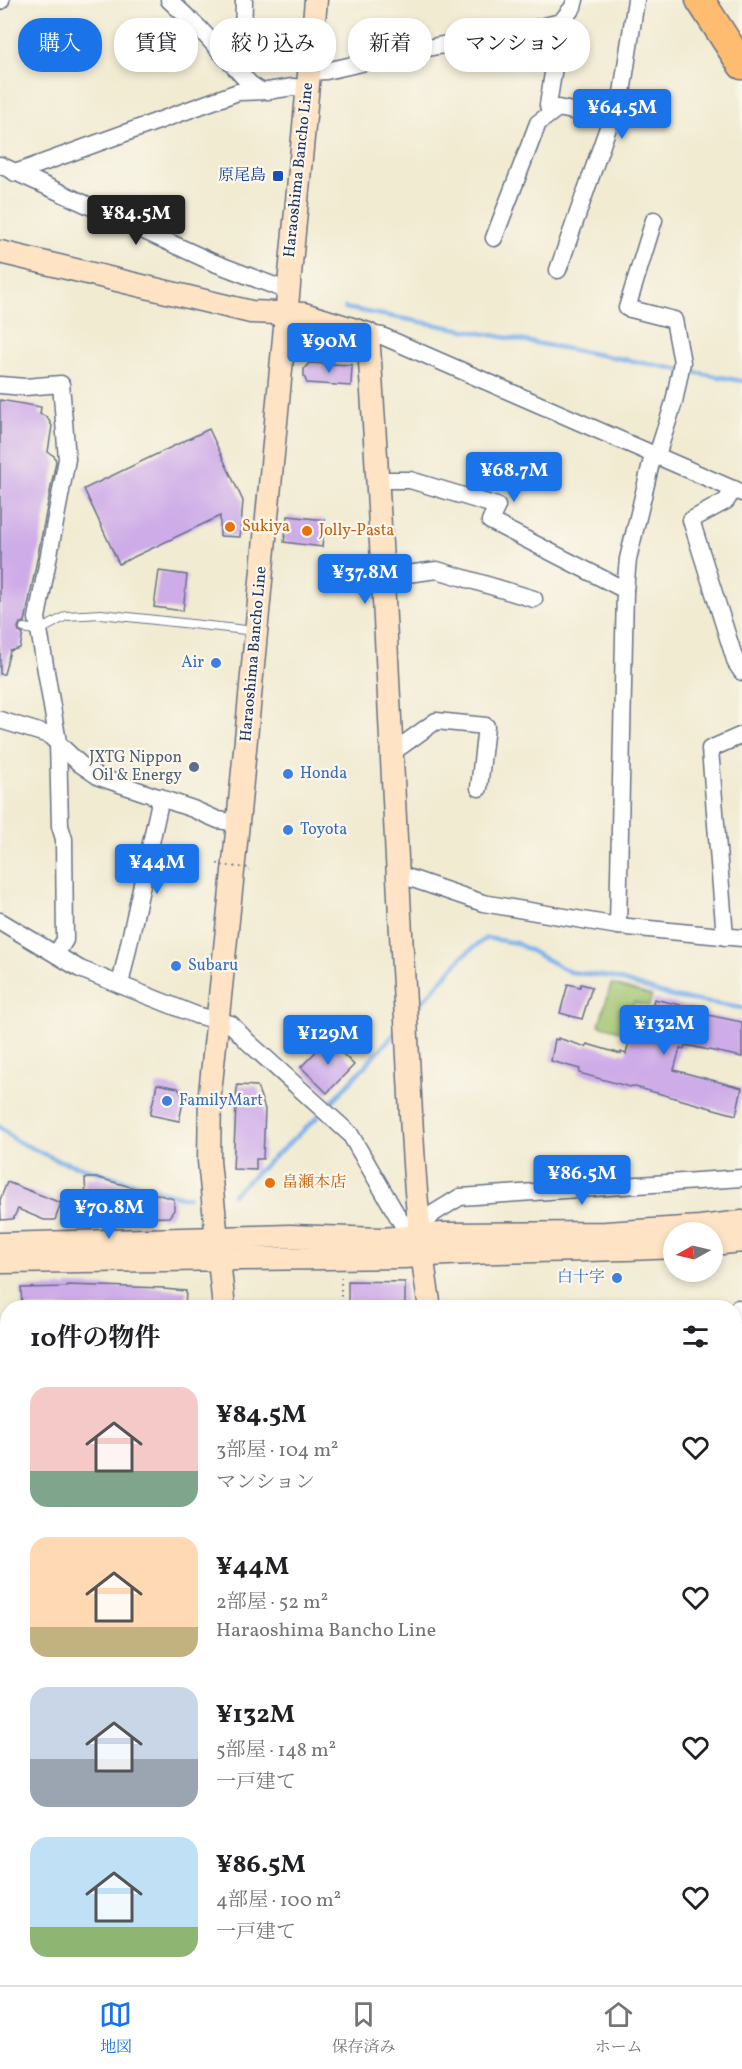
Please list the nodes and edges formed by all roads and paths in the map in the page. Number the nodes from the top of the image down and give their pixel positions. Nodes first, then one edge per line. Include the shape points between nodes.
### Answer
1 (169, 0) edge
2 (244, 0) edge
3 (316, 0) edge
4 (575, 0) edge
5 (636, 0) edge
6 (700, 0) edge
7 (716, 0) edge
8 (564, 18) edge
9 (742, 40) edge
10 (444, 45) edge
11 (742, 65) edge
12 (553, 72) edge
13 (242, 75) junction
14 (308, 80) junction
15 (259, 90) junction
16 (550, 113) junction
17 (612, 118) junction
18 (0, 165) edge
19 (15, 173) junction
20 (654, 220) dead end
21 (494, 238) dead end
22 (0, 252) edge
23 (558, 270) dead end
24 (288, 291) junction
25 (286, 314) junction
26 (368, 334) junction
27 (0, 385) edge
28 (656, 454) junction
29 (379, 480) junction
30 (738, 491) edge
31 (384, 577) junction
32 (625, 590) junction
33 (534, 599) dead end
34 (31, 630) junction
35 (256, 631) junction
36 (742, 672) edge
37 (0, 720) edge
38 (742, 735) edge
39 (58, 742) junction
40 (393, 752) junction
41 (479, 788) dead end
42 (161, 797) junction
43 (238, 823) junction
44 (218, 863) dead end
45 (249, 870) dead end
46 (398, 874) junction
47 (0, 921) edge
48 (618, 926) junction
49 (734, 938) edge
50 (56, 954) junction
51 (120, 985) junction
52 (217, 1020) junction
53 (742, 1178) edge
54 (742, 1222) edge
55 (420, 1240) junction
56 (742, 1241) edge
57 (723, 1243) edge
58 (0, 1244) edge
59 (663, 1247) edge
60 (218, 1249) junction
61 (0, 1262) edge
62 (341, 1271) dead end
63 (223, 1300) edge
64 (341, 1300) edge
65 (429, 1300) edge

1 - 13 street
2 - 13 street
3 - 14 street, Haraoshima Bancho Line
4 - 8 street
5 - 17 street via 619,113
6 - 11 highway
7 - 9 highway
10 - 14 street via 326,71
12 - 16 street
13 - 15 street
14 - 15 street via 293,87
14 - 24 street, Haraoshima Bancho Line
15 - 19 street via 238,92
16 - 17 street via 558,108
16 - 21 street via 538,123
17 - 23 street
18 - 19 street
19 - 24 street via 212,262
20 - 28 street via 627,308 674,320 680,369 674,402
22 - 25 street via 251,312
24 - 25 street, Haraoshima Bancho Line
25 - 26 street via 304,314
25 - 35 street, Haraoshima Bancho Line
26 - 28 street via 382,336
26 - 29 street
27 - 34 street via 61,384 67,459 37,618
28 - 30 street
28 - 32 street via 628,559
29 - 31 street
29 - 32 street via 410,480 497,506 490,521
30 - 36 street via 691,520
31 - 33 street via 437,570
31 - 40 street
32 - 48 street
34 - 35 lane via 66,616 101,614
34 - 39 street
35 - 43 street, Haraoshima Bancho Line
37 - 39 street via 50,735
38 - 49 street via 710,749
39 - 42 street via 99,777
39 - 50 street via 65,940
40 - 41 street via 436,721 486,726
40 - 46 street
42 - 43 street via 218,820
42 - 51 street
43 - 52 street, Haraoshima Bancho Line
44 - 45 path, bridge
46 - 48 street via 483,903
46 - 55 street
47 - 50 street
48 - 49 street
50 - 51 street via 80,969
51 - 52 street
52 - 55 street via 237,1029 350,1134 401,1222
52 - 60 street, Haraoshima Bancho Line via 208,1124
53 - 55 street via 460,1197 434,1213
54 - 55 street via 606,1233
55 - 59 street
55 - 60 street via 404,1257
55 - 65 street
56 - 57 street
58 - 60 street
60 - 61 street
60 - 63 street, Haraoshima Bancho Line
62 - 64 path

